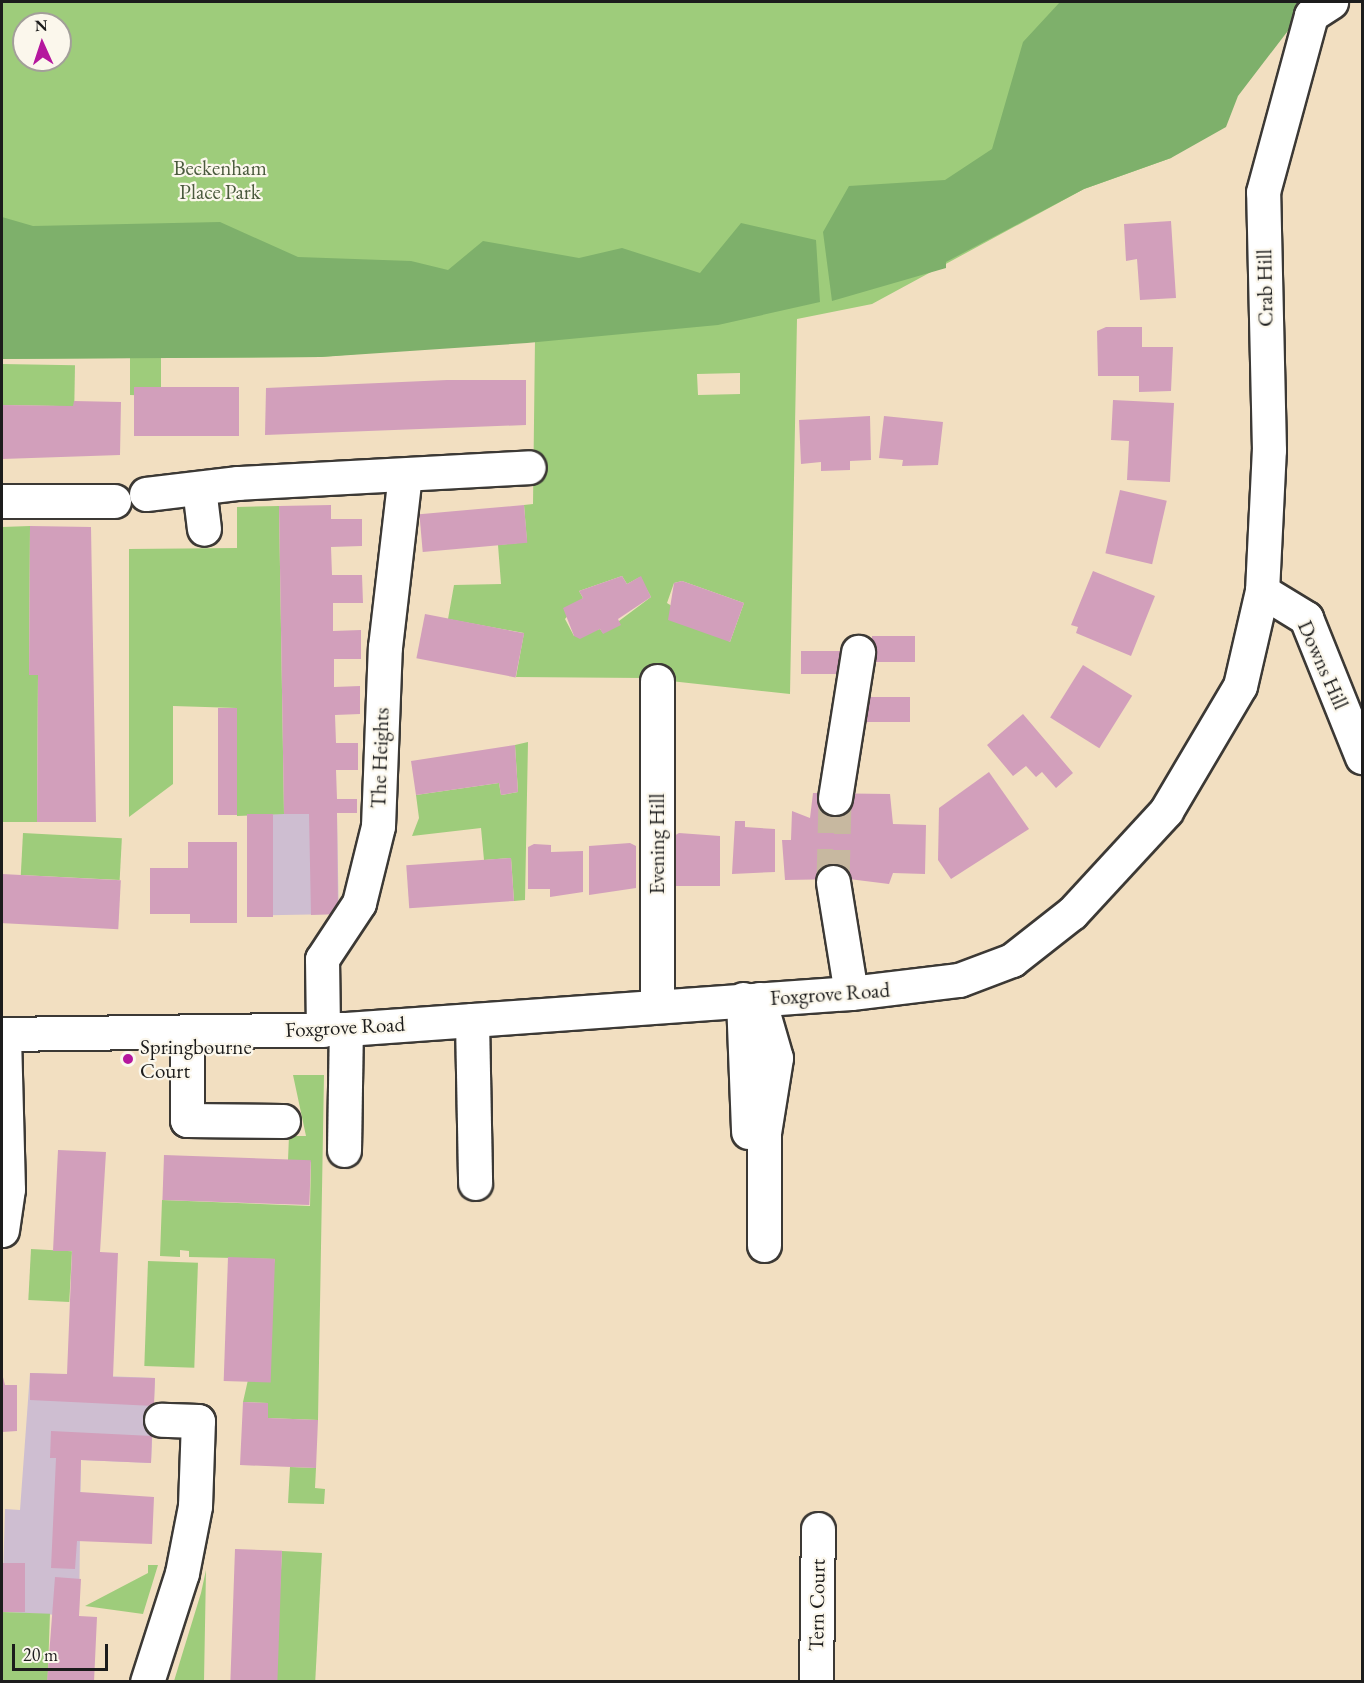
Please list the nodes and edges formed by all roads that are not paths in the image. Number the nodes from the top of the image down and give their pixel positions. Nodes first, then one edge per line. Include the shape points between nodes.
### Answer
1 (1331, 2) edge
2 (529, 467) dead end
3 (405, 475) junction
4 (199, 488) junction
5 (146, 494) dead end
6 (2, 501) edge
7 (114, 501) dead end
8 (204, 529) dead end
9 (1262, 591) junction
10 (858, 652) dead end
11 (657, 681) dead end
12 (1362, 757) edge
13 (835, 798) tunnel mouth
14 (833, 882) tunnel mouth
15 (851, 993) junction
16 (751, 999) junction
17 (657, 1006) junction
18 (472, 1020) junction
19 (334, 1029) junction
20 (187, 1032) junction
21 (3, 1034) edge
22 (284, 1121) dead end
23 (344, 1150) dead end
24 (475, 1183) dead end
25 (2, 1230) edge
26 (756, 1240) dead end
27 (161, 1419) dead end
28 (818, 1529) dead end
29 (147, 1682) edge
30 (816, 1682) edge

1 - 9 street, Crab Hill via 1311,15 1263,192 1269,450
2 - 3 street
3 - 4 street
3 - 19 street, The Heights via 385,646 378,826 359,903 322,959
4 - 5 street
4 - 8 street
6 - 7 street
9 - 12 street, Downs Hill via 1306,618
9 - 15 street, Foxgrove Road via 1240,686 1197,762 1166,811 1072,913 1012,960 959,980
10 - 13 street
11 - 17 street, Evening Hill
14 - 15 street
15 - 16 street, Foxgrove Road
16 - 17 street, Foxgrove Road
16 - 26 street
17 - 18 street, Foxgrove Road
18 - 19 street, Foxgrove Road
18 - 24 street
19 - 20 street, Foxgrove Road
19 - 23 street, The Heights
20 - 21 street, Foxgrove Road
20 - 22 street via 187,1120
21 - 25 street via 8,1189
27 - 29 street via 198,1421 188,1539
28 - 30 street, Tern Court

